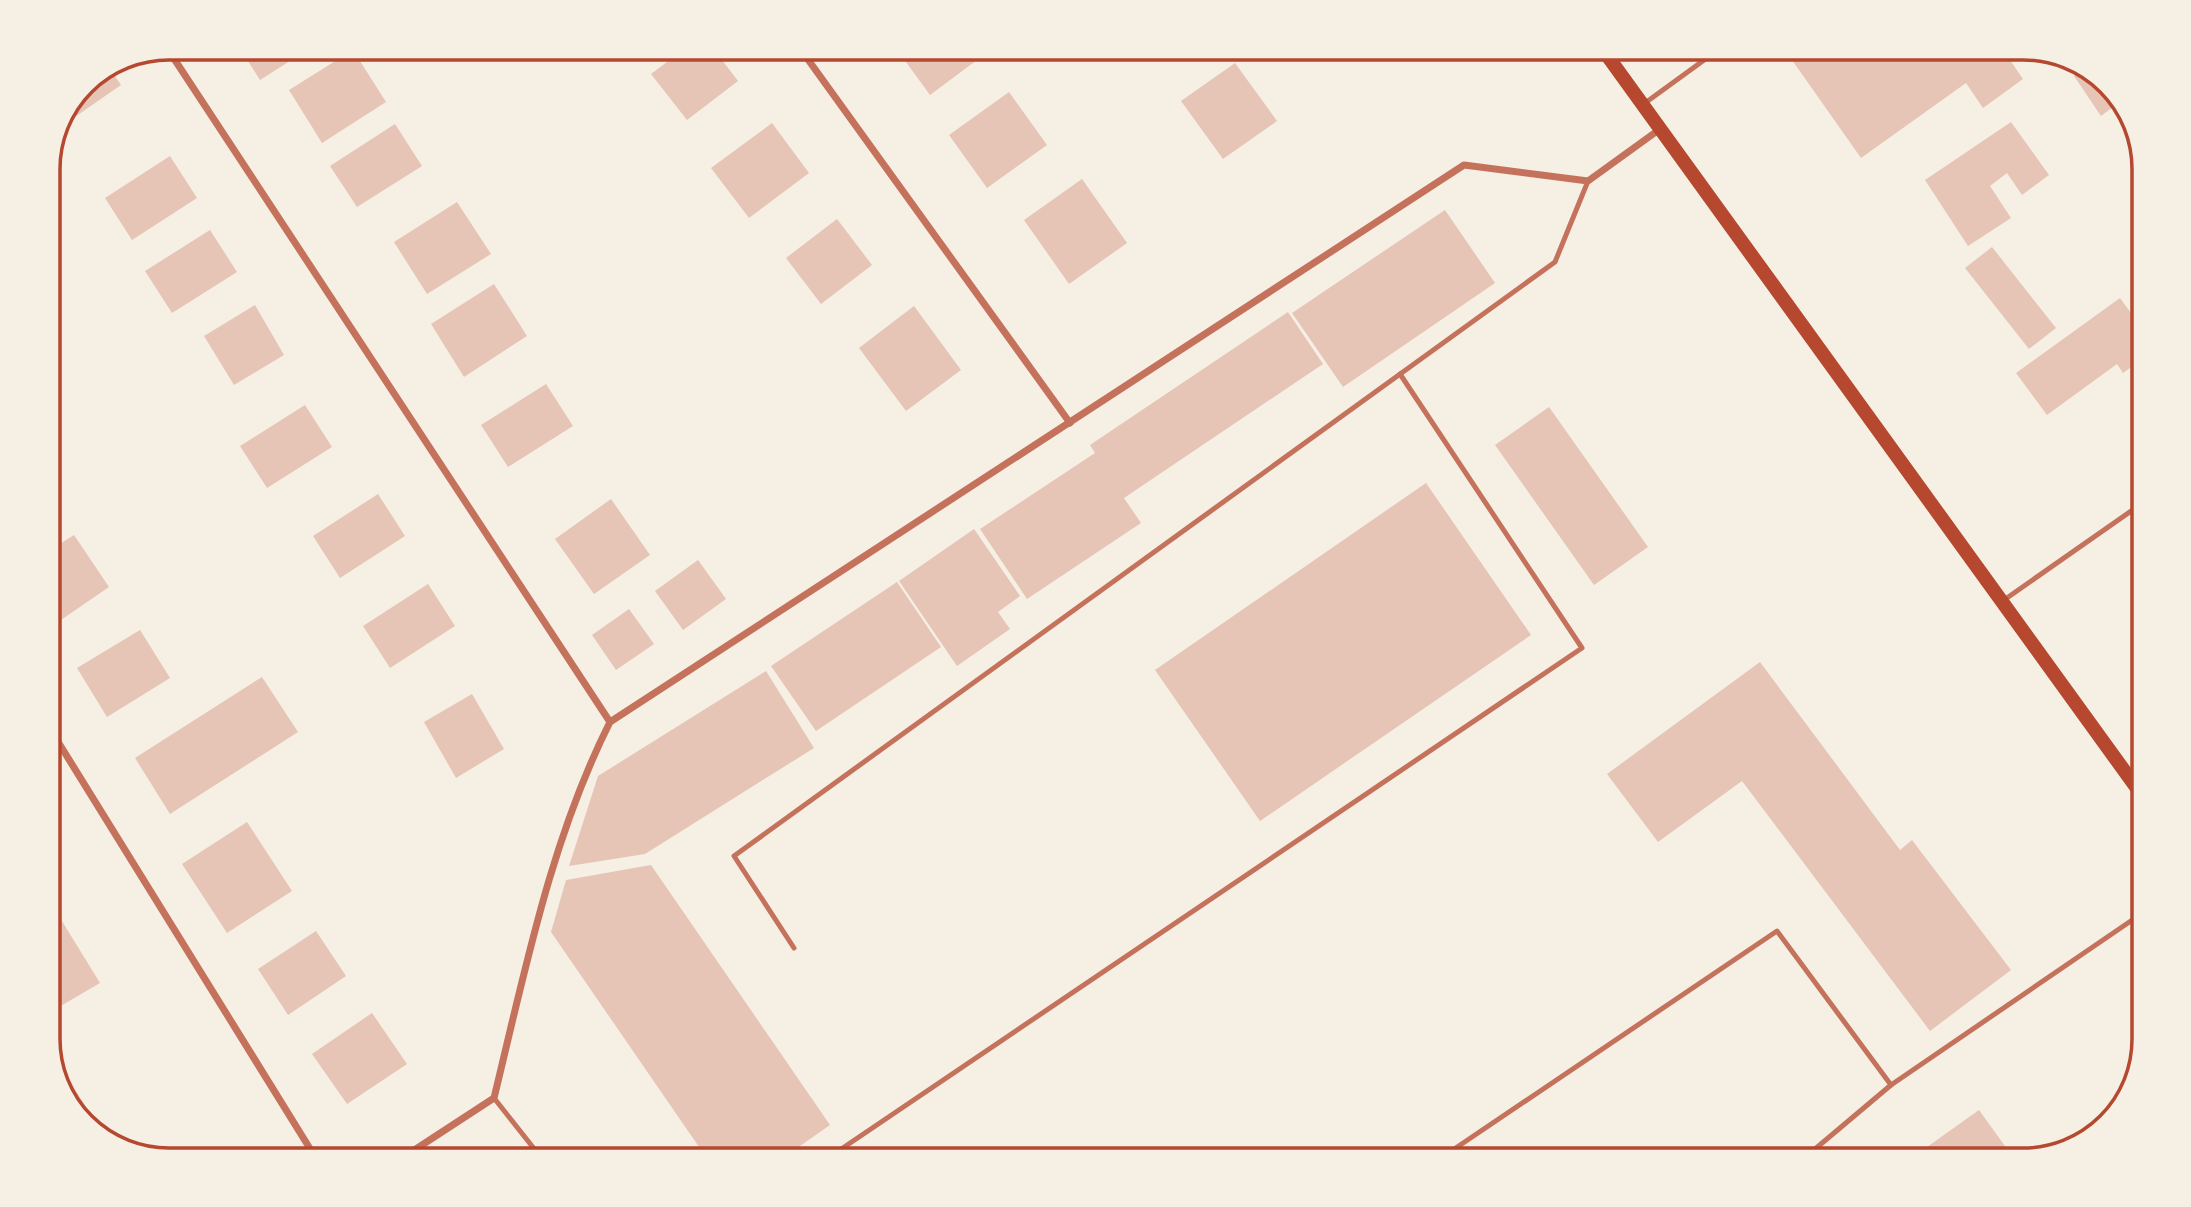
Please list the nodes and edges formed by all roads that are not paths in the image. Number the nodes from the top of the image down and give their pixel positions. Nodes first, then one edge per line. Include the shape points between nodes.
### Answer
1 (176, 60) edge
2 (808, 60) edge
3 (1610, 60) edge
4 (1704, 60) edge
5 (1643, 105) junction
6 (1660, 129) junction
7 (1588, 181) junction
8 (1400, 374) junction
9 (1070, 424) junction
10 (2131, 511) edge
11 (2002, 601) junction
12 (610, 722) junction
13 (60, 745) edge
14 (2132, 781) edge
15 (2132, 920) edge
16 (794, 948) dead end
17 (1891, 1085) junction
18 (494, 1098) junction
19 (310, 1148) edge
20 (418, 1148) edge
21 (534, 1148) edge
22 (843, 1148) edge
23 (1455, 1148) edge
24 (1816, 1148) edge

1 - 12 street
2 - 9 street
3 - 5 main road
4 - 5 lane
5 - 6 main road
6 - 7 street
6 - 11 main road
7 - 8 lane via 1555,262
7 - 9 street via 1464,165
8 - 16 lane via 734,856
8 - 22 lane via 1582,648
9 - 12 street
10 - 11 lane
11 - 14 main road
12 - 18 street via 582,777 538,917
13 - 19 street
15 - 17 lane
17 - 23 lane via 1777,931
17 - 24 lane
18 - 20 street
18 - 21 lane

